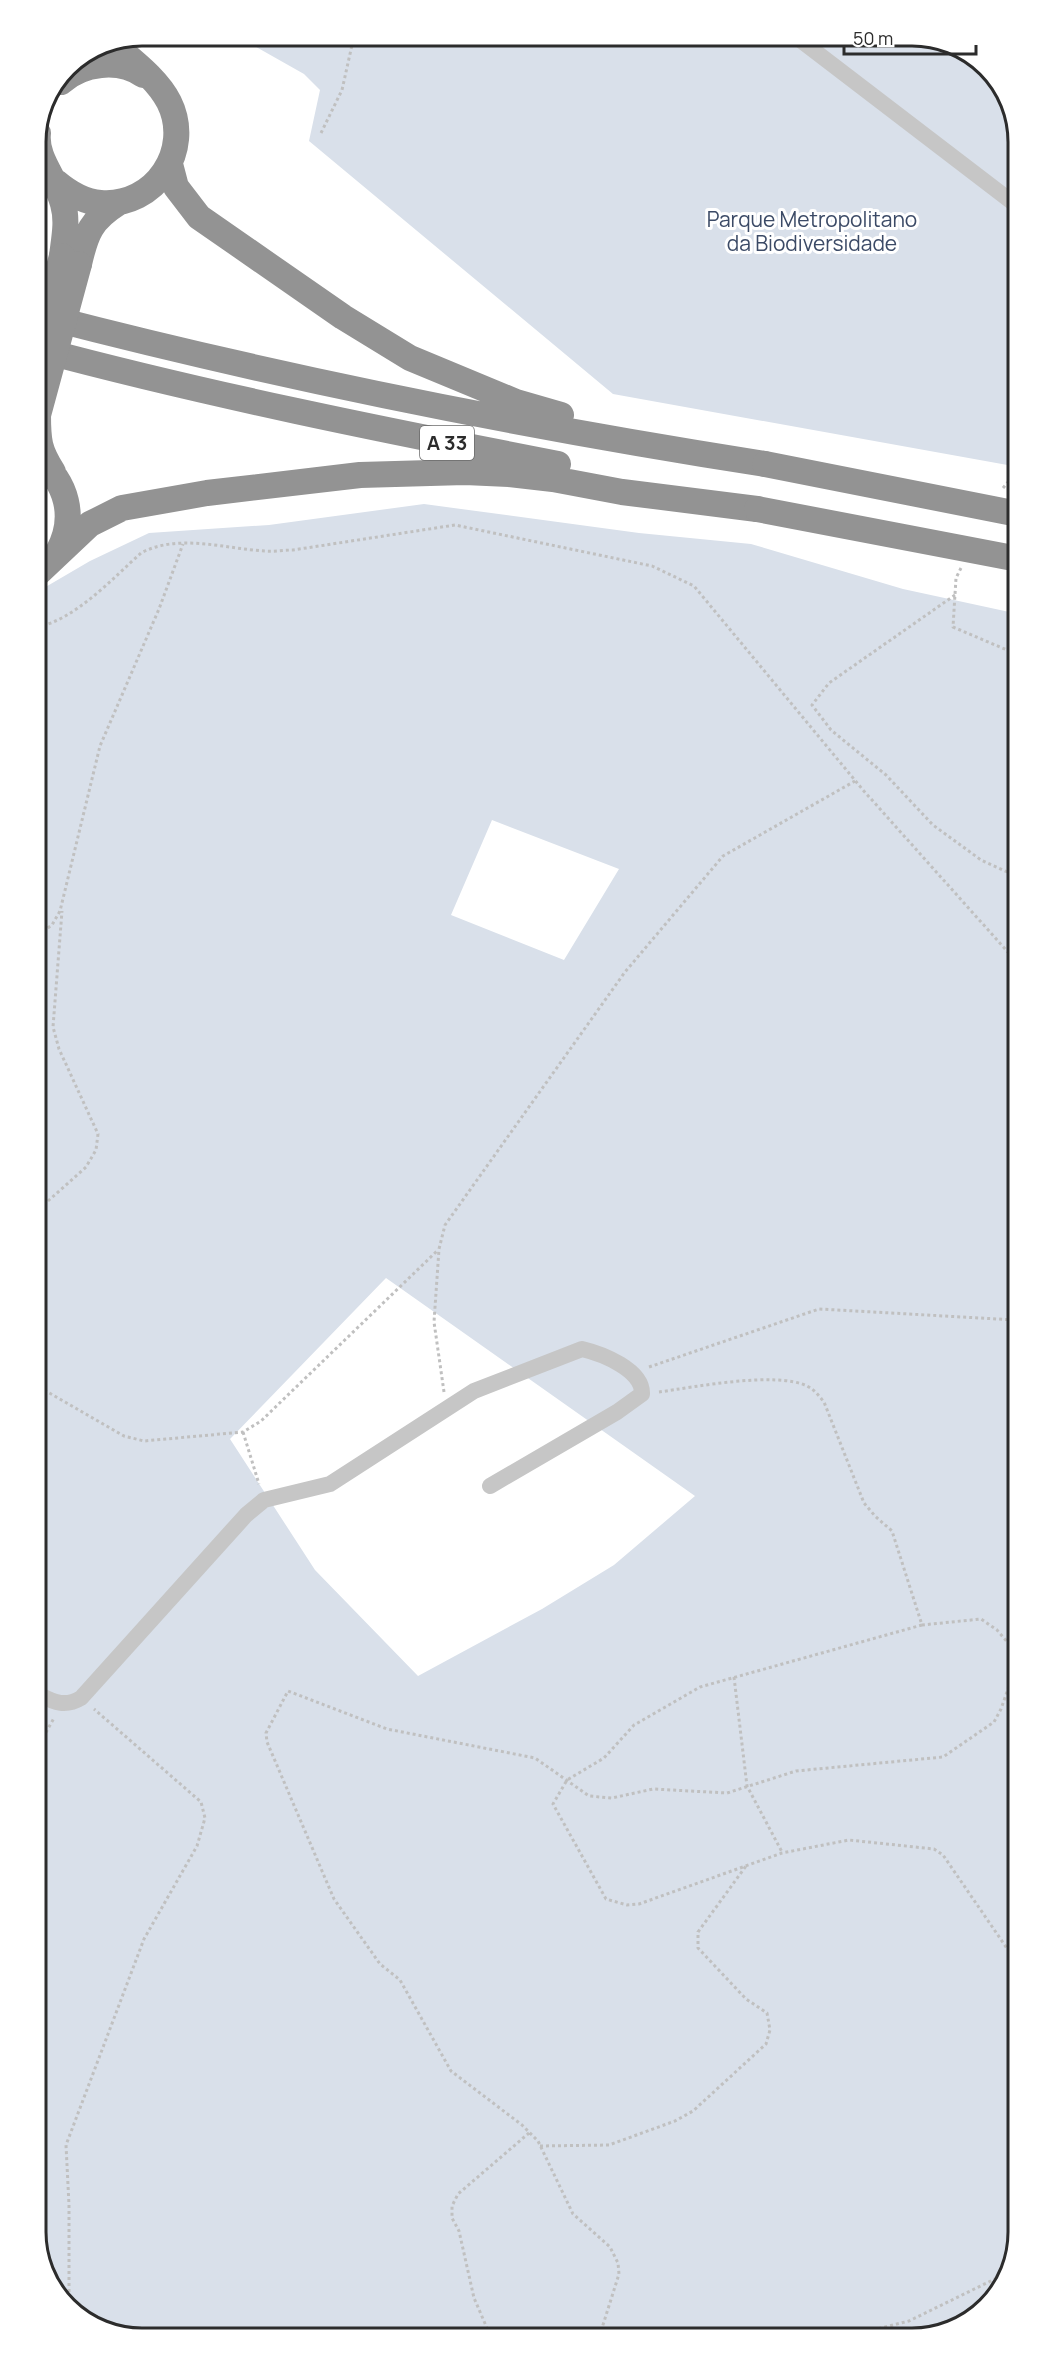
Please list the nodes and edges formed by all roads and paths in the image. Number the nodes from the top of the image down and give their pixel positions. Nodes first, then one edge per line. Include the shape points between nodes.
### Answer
1 (352, 46) edge
2 (809, 47) edge
3 (119, 50) edge
4 (81, 69) edge
5 (155, 84) junction
6 (321, 134) dead end
7 (170, 164) junction
8 (47, 168) edge
9 (56, 182) junction
10 (1007, 198) edge
11 (118, 203) junction
12 (70, 260) junction
13 (47, 317) edge
14 (47, 322) edge
15 (47, 352) edge
16 (47, 372) edge
17 (47, 462) edge
18 (765, 464) junction
19 (47, 466) edge
20 (61, 485) junction
21 (757, 509) junction
22 (1007, 512) edge
23 (183, 544) junction
24 (1007, 557) edge
25 (47, 565) edge
26 (47, 565) edge
27 (956, 578) dead end
28 (955, 595) junction
29 (47, 625) edge
30 (1007, 650) edge
31 (855, 781) junction
32 (1007, 872) edge
33 (62, 903) junction
34 (47, 929) edge
35 (1007, 951) edge
36 (46, 1202) edge
37 (439, 1249) junction
38 (1007, 1320) edge
39 (633, 1374) junction
40 (46, 1391) edge
41 (642, 1394) junction
42 (446, 1408) junction
43 (243, 1432) junction
44 (490, 1486) dead end
45 (264, 1500) junction
46 (922, 1625) junction
47 (1007, 1642) edge
48 (735, 1677) junction
49 (1007, 1692) edge
50 (81, 1698) junction
51 (46, 1699) edge
52 (62, 1703) junction
53 (46, 1732) edge
54 (567, 1780) junction
55 (747, 1786) junction
56 (782, 1853) junction
57 (747, 1865) junction
58 (1007, 1948) edge
59 (530, 2133) junction
60 (540, 2146) junction
61 (995, 2279) edge
62 (69, 2292) edge
63 (487, 2327) edge
64 (602, 2328) edge
65 (881, 2328) edge

1 - 6 path via 342,90
2 - 10 lane
3 - 5 highway
4 - 5 highway via 120,66 139,72
5 - 7 highway via 168,101 176,122
7 - 11 highway via 149,190
7 - 18 highway via 176,187 198,217 410,358 550,412
8 - 9 highway
9 - 11 highway via 84,200
9 - 12 highway via 64,204
11 - 12 highway via 101,213
12 - 14 highway, bridge
12 - 16 highway, bridge
13 - 18 highway, A 33 via 157,346 374,394 616,441
15 - 21 highway, A 33 via 243,401 622,477
17 - 20 highway
18 - 22 highway, A 33, bridge
19 - 20 highway
20 - 26 highway via 68,503 69,522 64,541
21 - 24 highway, A 33, bridge
21 - 25 highway via 509,474 360,475 207,493 122,508 90,524
23 - 29 path via 141,553 78,608
23 - 31 path via 293,550 455,525 652,566 694,586
23 - 33 path via 100,746
27 - 28 path
28 - 30 path via 952,627
28 - 32 path via 829,683 812,705 831,730 886,775 933,825 981,860
31 - 35 path
31 - 37 path via 723,856 625,972 445,1225
33 - 34 path
33 - 36 path via 53,1027 98,1134 96,1150 86,1167
37 - 42 path via 434,1322
37 - 43 path via 261,1421
38 - 39 path via 819,1310
39 - 41 lane via 643,1386
39 - 42 lane via 600,1353 582,1349 474,1391
40 - 43 path via 124,1436 144,1441
41 - 44 lane
41 - 46 path via 750,1380 806,1385 815,1391 824,1402 864,1503 892,1531
42 - 45 lane via 330,1484
43 - 45 path
45 - 50 lane via 246,1515
46 - 47 path via 981,1619
46 - 48 path
48 - 54 path via 700,1687 633,1725 604,1758
48 - 55 path
49 - 55 path via 994,1722 943,1757 796,1771
50 - 52 lane
50 - 62 path via 201,1802 205,1818 197,1846 144,1939 66,2145
51 - 52 lane
52 - 53 path
54 - 55 path via 589,1796 612,1798 653,1789 727,1793
54 - 57 path via 553,1804 606,1899 639,1904
54 - 59 path via 535,1758 387,1729 288,1691 266,1733 334,1899 380,1964 400,1980 451,2071
55 - 56 path
56 - 57 path
56 - 58 path via 849,1840 934,1849 943,1855
57 - 60 path via 698,1932 698,1948 746,1999 767,2013 770,2030 766,2044 693,2111 675,2121 609,2145
59 - 60 path
59 - 63 path via 458,2194 452,2206 474,2298
60 - 64 path via 573,2214 610,2247 618,2263 619,2274
61 - 65 path via 909,2321

